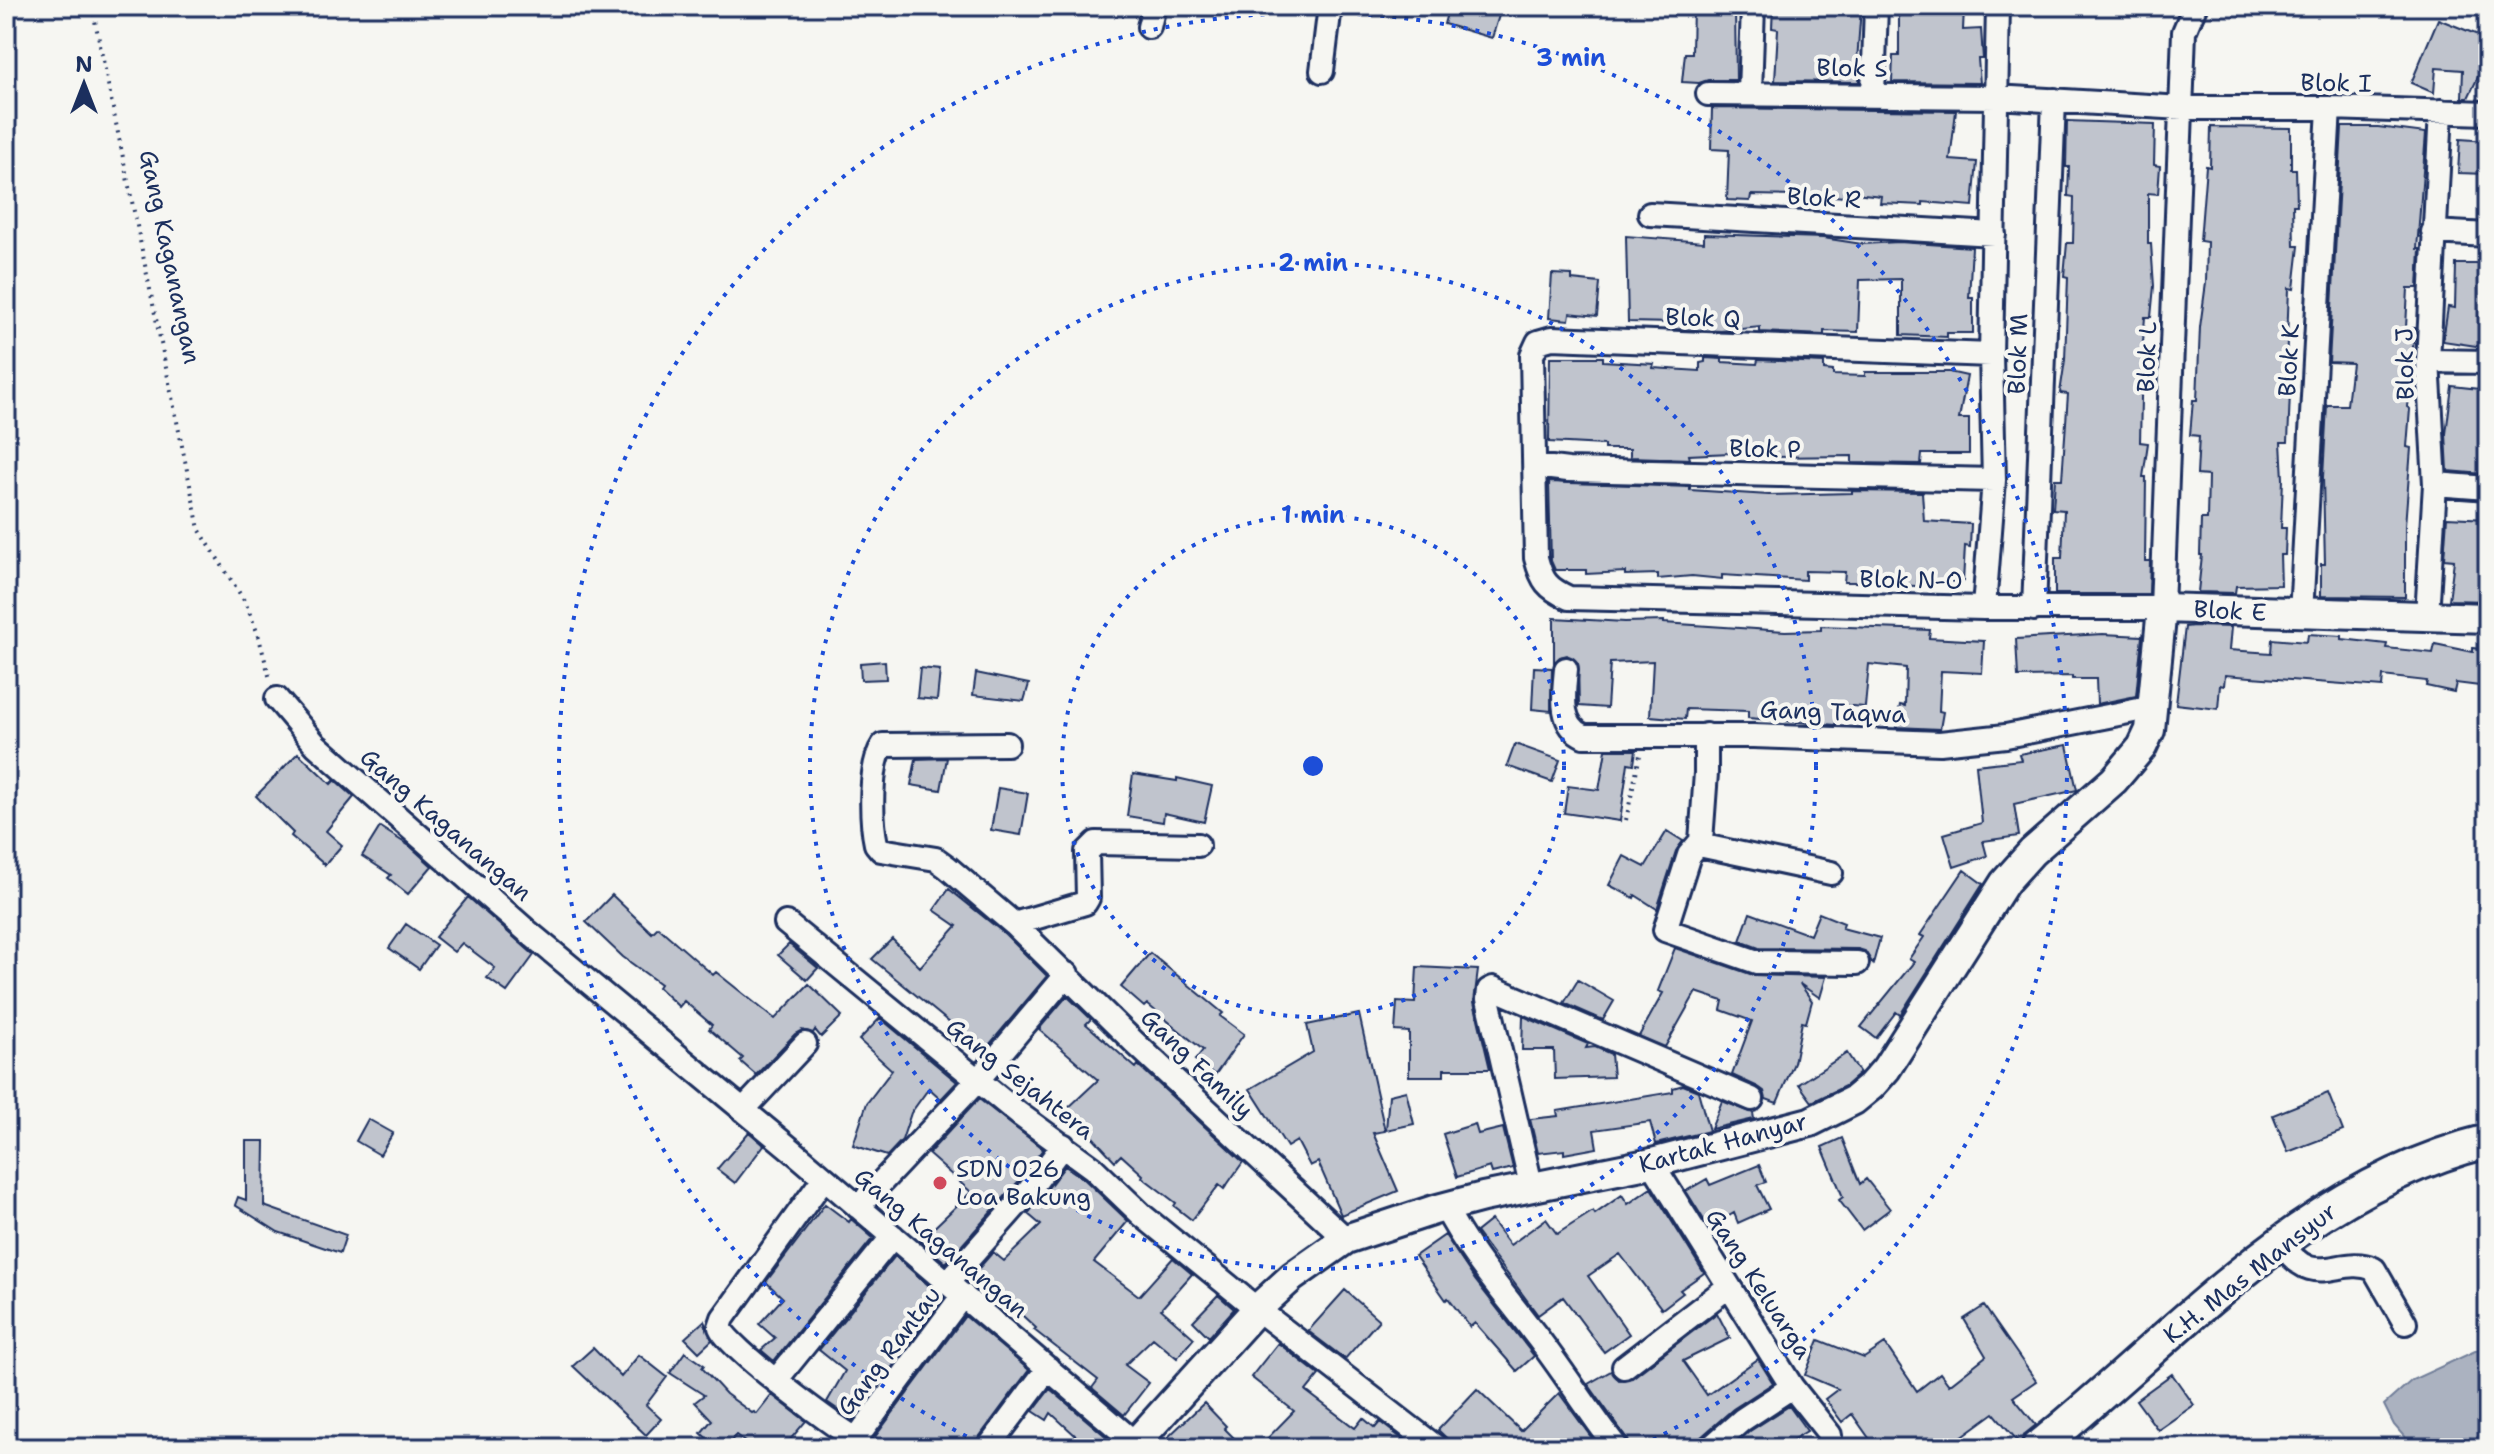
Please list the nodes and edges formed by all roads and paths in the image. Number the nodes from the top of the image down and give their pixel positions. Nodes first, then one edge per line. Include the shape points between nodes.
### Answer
1 (92, 6) edge
2 (1330, 6) edge
3 (1753, 6) edge
4 (1876, 6) edge
5 (1998, 6) edge
6 (2195, 6) edge
7 (1322, 71) dead end
8 (1750, 93) junction
9 (1708, 94) dead end
10 (1873, 94) junction
11 (2002, 98) junction
12 (2047, 100) junction
13 (2183, 108) junction
14 (2329, 108) junction
15 (2441, 111) junction
16 (2488, 113) edge
17 (1650, 214) dead end
18 (2433, 232) junction
19 (1994, 234) junction
20 (2488, 235) edge
21 (1991, 355) junction
22 (2428, 361) junction
23 (2488, 362) edge
24 (1535, 466) junction
25 (1994, 480) junction
26 (2435, 484) junction
27 (2488, 488) edge
28 (1989, 608) junction
29 (2162, 608) junction
30 (2026, 609) junction
31 (2301, 614) junction
32 (2427, 616) junction
33 (2488, 618) edge
34 (1566, 669) dead end
35 (277, 699) joint
36 (2154, 707) junction
37 (1649, 734) junction
38 (1706, 735) junction
39 (1007, 744) dead end
40 (1626, 820) dead end
41 (1198, 845) dead end
42 (1699, 845) junction
43 (1831, 873) dead end
44 (786, 923) dead end
45 (1014, 924) junction
46 (1857, 963) dead end
47 (1067, 974) junction
48 (805, 1044) dead end
49 (977, 1081) junction
50 (1752, 1099) dead end
51 (743, 1110) junction
52 (2488, 1141) edge
53 (1063, 1145) junction
54 (1652, 1163) junction
55 (824, 1178) junction
56 (1531, 1185) junction
57 (858, 1207) junction
58 (1445, 1207) junction
59 (893, 1236) junction
60 (1346, 1239) junction
61 (2282, 1243) junction
62 (1728, 1287) junction
63 (956, 1288) junction
64 (1257, 1309) junction
65 (2405, 1323) dead end
66 (1624, 1367) dead end
67 (1048, 1368) junction
68 (777, 1379) junction
69 (1792, 1387) junction
70 (1830, 1435) dead end
71 (1136, 1446) edge
72 (988, 1448) edge
73 (1437, 1448) edge
74 (1617, 1448) edge
75 (1710, 1448) edge
76 (2038, 1448) edge

1 - 35 path, Gang Kaganangan via 199,529 245,602
2 - 7 street
3 - 8 street
4 - 10 street
5 - 11 street, Blok N-O
6 - 13 street, Blok L via 2184,32
8 - 9 street, Blok S
8 - 10 street, Blok S
10 - 11 street, Blok S
11 - 12 street
11 - 19 street, Blok N-O
12 - 13 street
12 - 30 street, Blok M
13 - 14 street, Blok I
13 - 29 street, Blok L
14 - 15 street, Blok I
14 - 31 street, Blok K
15 - 16 street, Blok I
15 - 18 street, Blok J
17 - 19 street, Blok R
18 - 20 street
18 - 22 street, Blok J
19 - 21 street, Blok N-O
21 - 24 street, Blok Q via 1552,338 1538,342 1532,355
21 - 25 street, Blok N-O
22 - 23 street
22 - 26 street, Blok J
24 - 25 street, Blok P
24 - 28 street, Blok N-O via 1536,558 1541,577 1569,598
25 - 28 street, Blok N-O
26 - 27 street
26 - 32 street, Blok J
28 - 30 street, Blok E
29 - 30 street, Blok E
29 - 31 street, Blok E
29 - 36 street, Kartak Hanyar
31 - 32 street, Blok E
32 - 33 street, Blok E
34 - 37 street, Gang Taqwa via 1563,698 1575,732
35 - 51 street, Gang Kaganangan via 316,745 527,931
36 - 38 street, Gang Taqwa via 2006,736 1940,743
36 - 54 street, Kartak Hanyar via 2142,747 2005,882 1878,1077 1854,1100 1810,1122
37 - 38 street, Gang Taqwa
37 - 40 path via 1638,759
38 - 42 street
39 - 45 street, Gang Family via 883,745 876,763 873,834 881,850 936,859
41 - 45 street via 1096,843 1087,852 1085,903
42 - 43 street
42 - 46 street via 1689,855 1665,930 1757,962
44 - 49 street, Gang Sejahtera
45 - 47 street, Gang Family
47 - 49 street
47 - 60 street, Gang Family
48 - 51 street
49 - 53 street, Gang Sejahtera
49 - 57 street
50 - 56 street via 1493,988 1488,999
51 - 55 street, Gang Kaganangan
52 - 61 main road, K.H. Mas Mansyur via 2451,1150 2375,1182
53 - 63 street, Gang Rantau
53 - 64 street, Gang Sejahtera
54 - 56 street, Kartak Hanyar
54 - 62 street, Gang Keluarga
55 - 57 street, Gang Kaganangan
55 - 68 street via 720,1327 722,1335
56 - 58 street, Kartak Hanyar
57 - 59 street, Gang Kaganangan
58 - 60 street, Kartak Hanyar
58 - 74 street via 1487,1276
59 - 63 street, Gang Kaganangan
59 - 68 street
60 - 64 street, Kartak Hanyar
61 - 65 street via 2290,1256 2314,1269 2374,1269
61 - 76 main road, K.H. Mas Mansyur via 2206,1301
62 - 66 street
62 - 69 street, Gang Keluarga
63 - 67 street, Gang Kaganangan
63 - 68 street, Gang Rantau via 856,1439
64 - 71 street, Kartak Hanyar
64 - 73 street
67 - 71 street, Gang Kaganangan
67 - 72 street
69 - 70 street
69 - 75 street, Gang Keluarga

